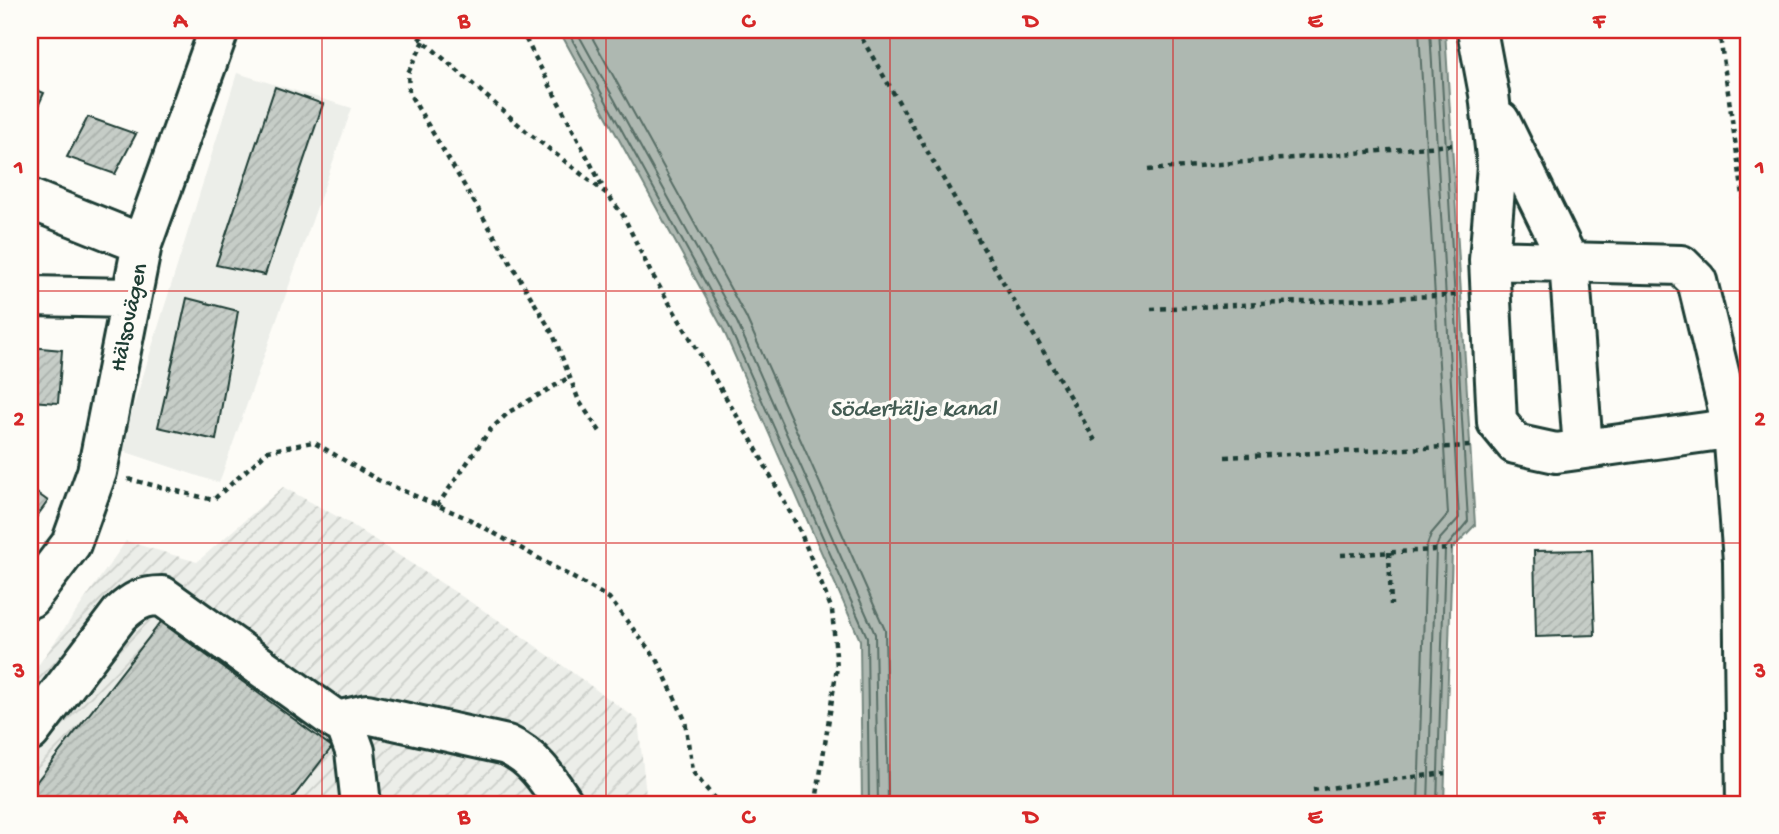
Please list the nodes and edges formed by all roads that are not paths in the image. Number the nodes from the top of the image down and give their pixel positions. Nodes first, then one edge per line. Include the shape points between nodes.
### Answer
1 (219, 30) edge
2 (1477, 30) edge
3 (1490, 102) junction
4 (30, 199) edge
5 (142, 244) junction
6 (1489, 260) junction
7 (1569, 262) junction
8 (30, 296) edge
9 (130, 298) junction
10 (1741, 428) edge
11 (1583, 449) junction
12 (30, 598) edge
13 (345, 721) junction
14 (30, 732) edge
15 (361, 804) edge
16 (564, 804) edge
17 (1746, 804) edge

1 - 5 street, Hälsovägen
2 - 3 street
3 - 6 street via 1497,166
3 - 7 street
4 - 5 street
5 - 9 street, Hälsovägen
6 - 7 street
6 - 11 street via 1497,422 1515,444 1556,453
7 - 10 street via 1681,265 1697,281
7 - 11 street
8 - 9 street
9 - 12 street, Hälsovägen via 97,472 71,544
10 - 11 street
10 - 17 street
13 - 14 street via 328,716 181,607 162,596 146,596 120,614
13 - 15 street via 355,751
13 - 16 street via 367,714 508,745 538,765

